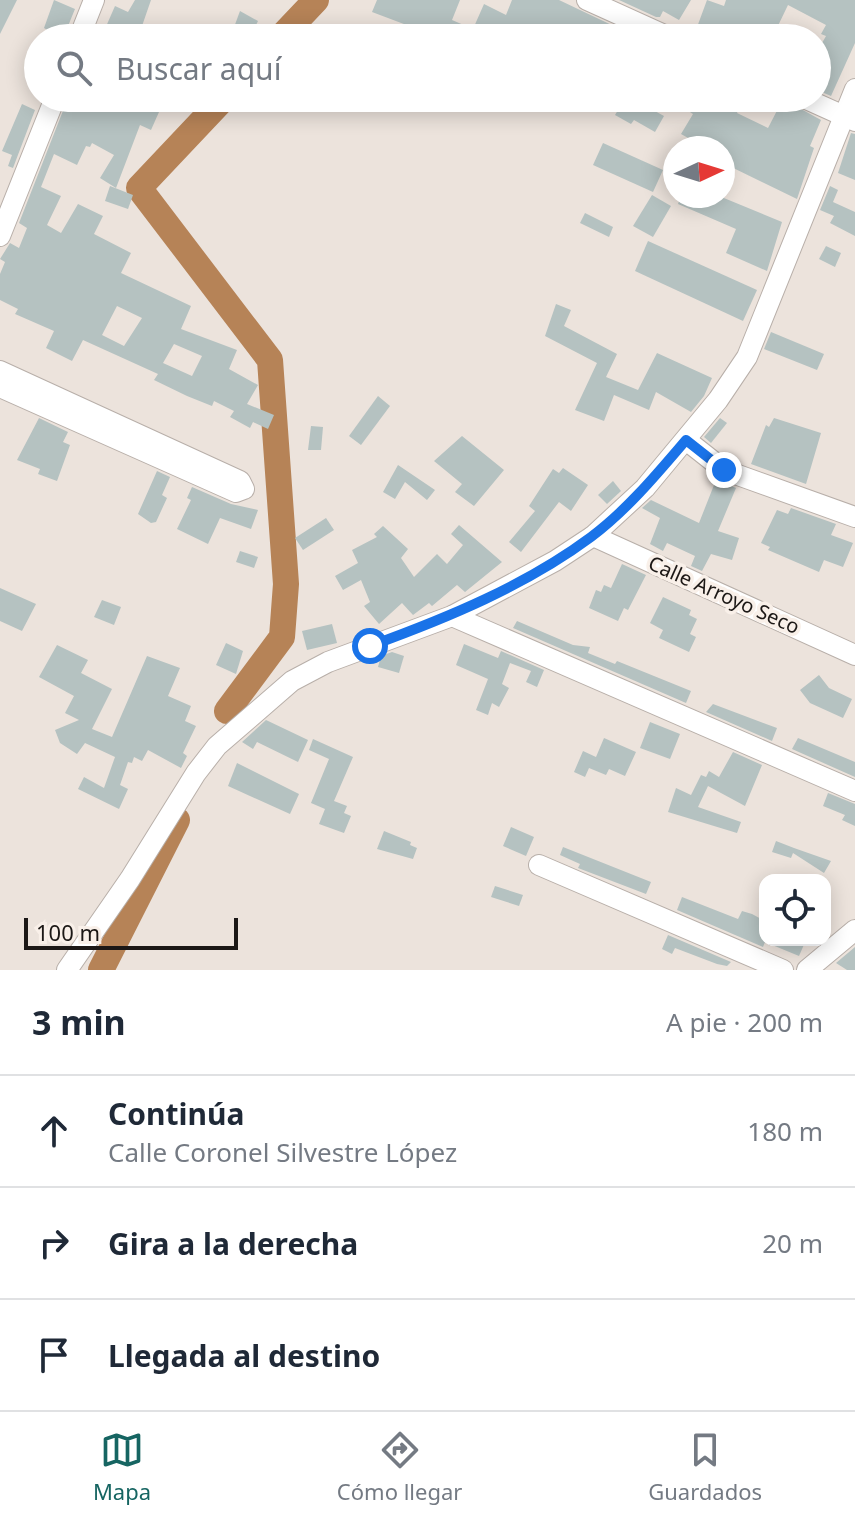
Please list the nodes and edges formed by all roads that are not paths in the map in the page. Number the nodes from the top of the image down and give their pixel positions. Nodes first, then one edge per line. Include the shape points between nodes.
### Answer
1 (94, 0) edge
2 (587, 0) edge
3 (85, 24) edge
4 (640, 24) edge
5 (855, 89) edge
6 (831, 110) edge
7 (49, 112) edge
8 (850, 119) edge
9 (0, 236) edge
10 (0, 371) edge
11 (0, 387) edge
12 (686, 440) junction
13 (855, 517) edge
14 (593, 536) junction
15 (452, 616) junction
16 (855, 655) edge
17 (855, 791) edge
18 (539, 865) dead end
19 (855, 930) edge
20 (67, 970) edge
21 (783, 970) edge
22 (807, 970) edge

1 - 3 street
2 - 4 street
5 - 8 street
6 - 8 street
7 - 9 street
8 - 12 street via 747,357
10 - 11 street via 240,481 244,489 236,492
12 - 13 street via 724,470
12 - 14 street
14 - 15 street
14 - 16 street, Calle Arroyo Seco
15 - 17 street
15 - 20 street via 304,675 217,746
18 - 21 street
19 - 22 street

